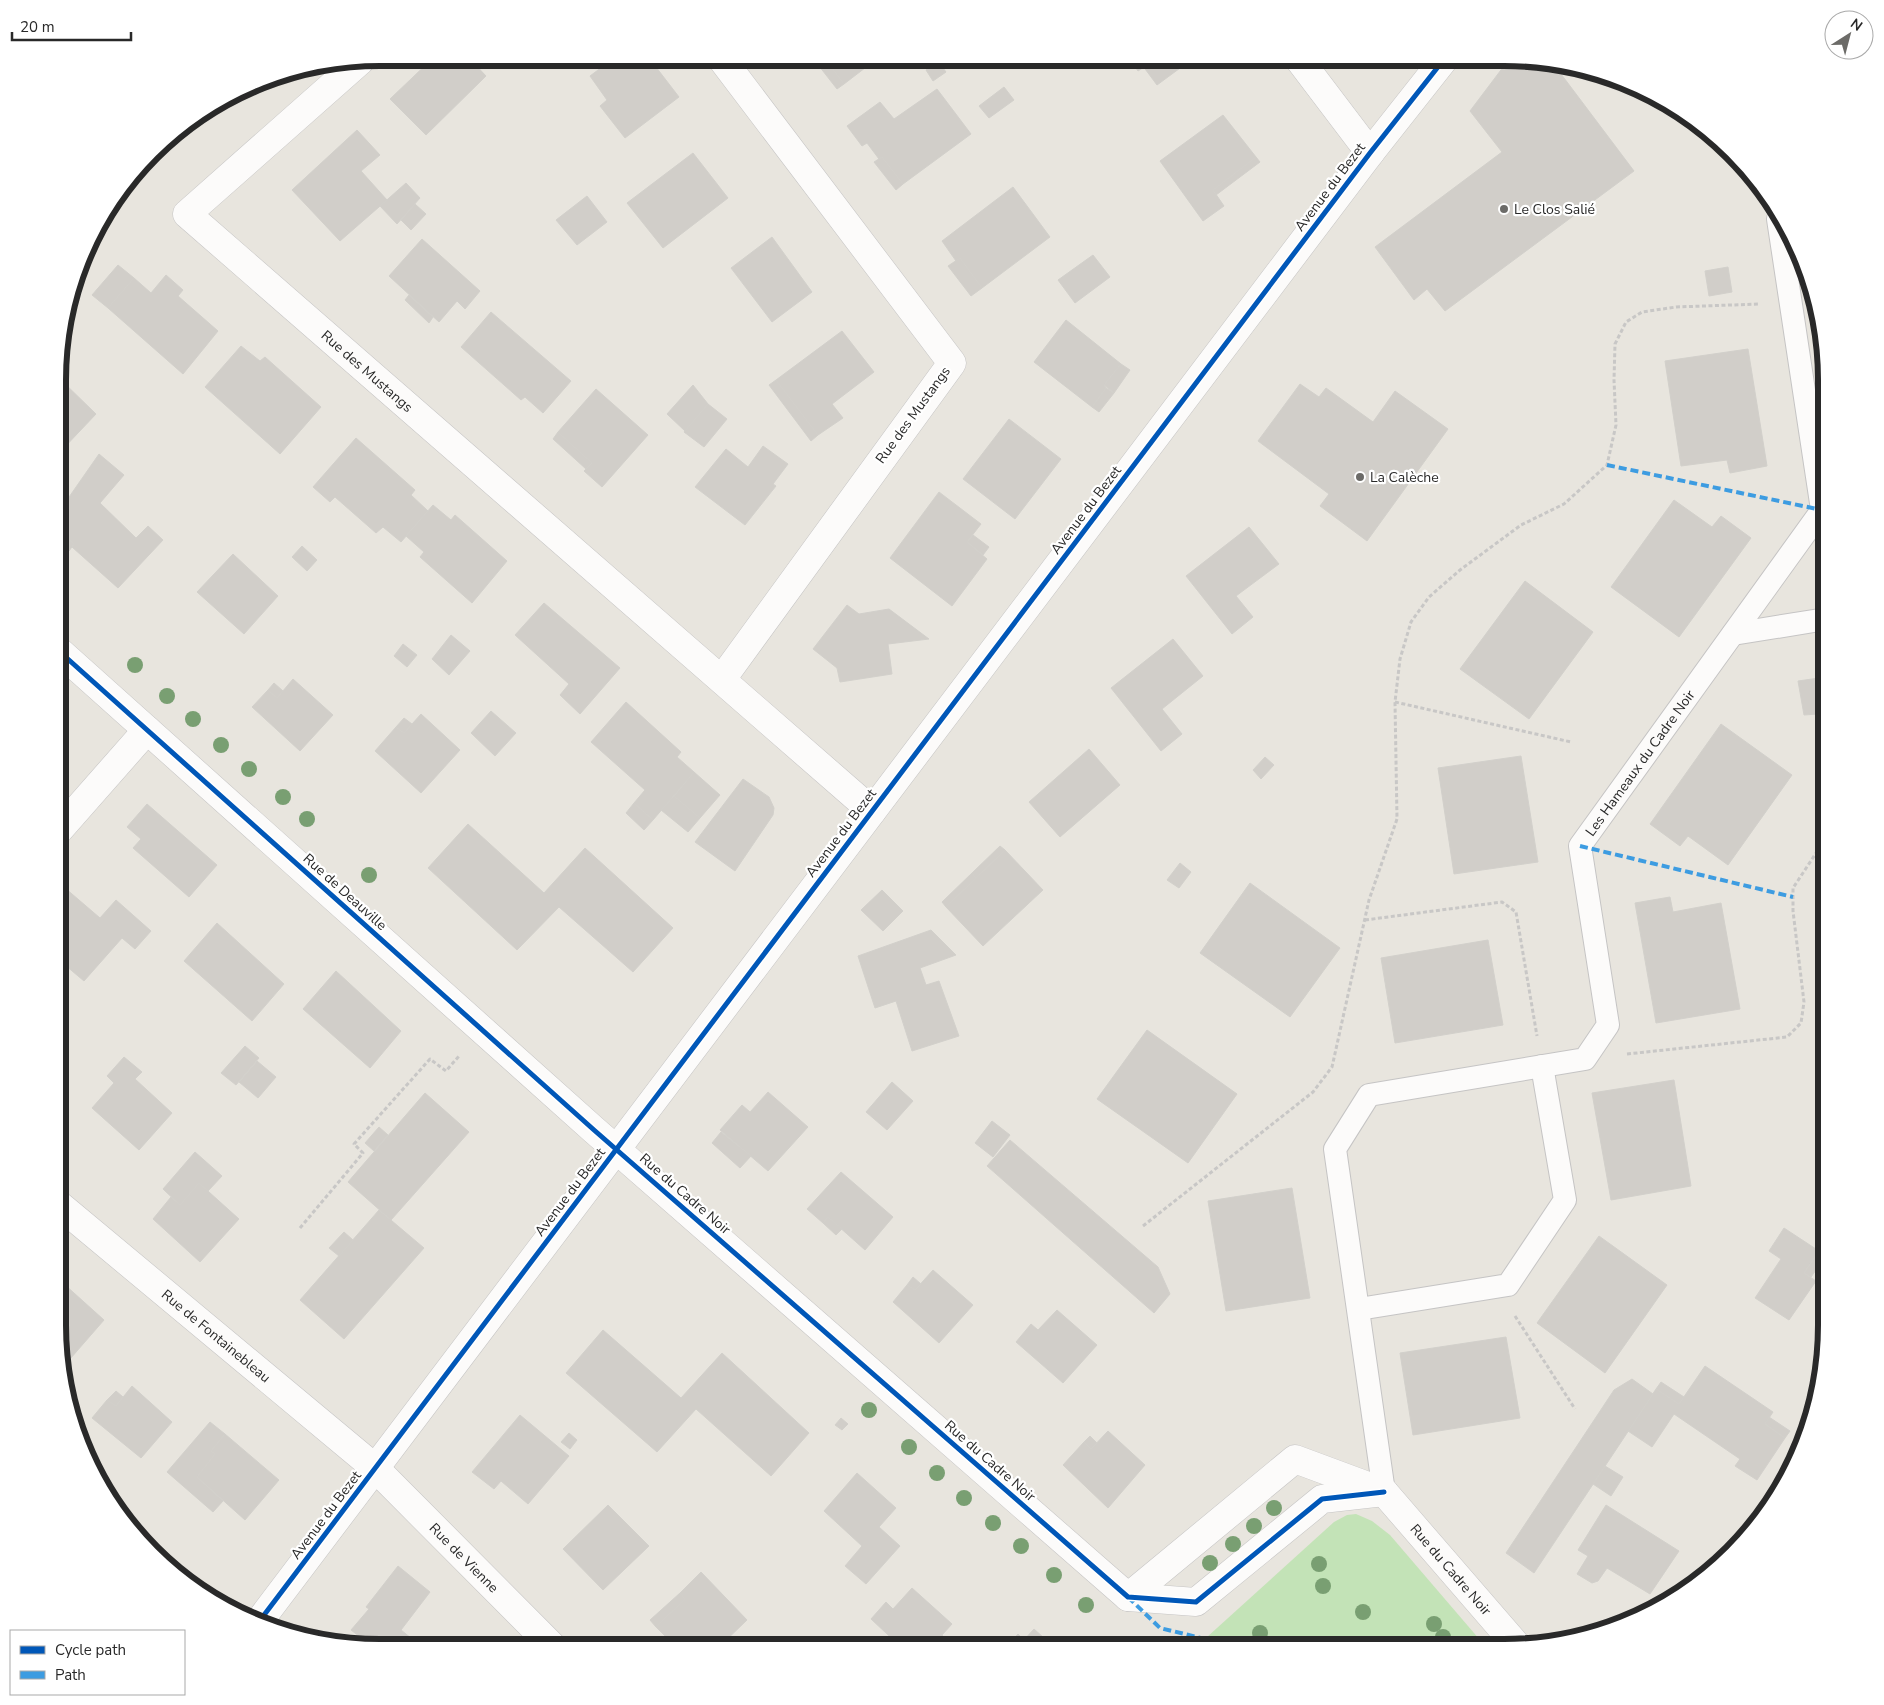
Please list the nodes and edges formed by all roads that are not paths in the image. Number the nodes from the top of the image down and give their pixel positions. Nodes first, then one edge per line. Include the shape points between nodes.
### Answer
1 (727, 66) edge
2 (1304, 66) edge
3 (1439, 66) edge
4 (352, 68) edge
5 (1370, 153) junction
6 (1780, 232) edge
7 (1818, 484) edge
8 (1818, 516) edge
9 (1818, 620) edge
10 (1733, 634) junction
11 (66, 657) edge
12 (722, 679) junction
13 (147, 730) junction
14 (872, 812) junction
15 (66, 822) edge
16 (1542, 1066) junction
17 (616, 1149) junction
18 (66, 1211) edge
19 (1359, 1310) junction
20 (375, 1468) junction
21 (1384, 1492) junction
22 (1128, 1597) junction
23 (263, 1616) edge
24 (545, 1639) edge
25 (1511, 1639) edge

1 - 12 street, Rue des Mustangs via 952,363
2 - 5 street
3 - 5 street, Avenue du Bezet
4 - 12 street, Rue des Mustangs via 187,214
5 - 14 street, Avenue du Bezet
6 - 7 lane
8 - 10 lane, Les Hameaux du Cadre Noir
9 - 10 lane
10 - 16 lane, Les Hameaux du Cadre Noir via 1580,846 1608,1025 1585,1059
11 - 13 street, Rue de Deauville
12 - 14 street, Rue des Mustangs
13 - 15 street
13 - 17 street, Rue de Deauville
14 - 17 street, Avenue du Bezet
16 - 19 lane via 1565,1200 1508,1285
16 - 19 lane via 1370,1095 1335,1149
17 - 20 street, Avenue du Bezet
17 - 22 street, Rue du Cadre Noir
18 - 20 street, Rue de Fontainebleau
19 - 21 lane
20 - 23 street, Avenue du Bezet
20 - 24 street, Rue de Vienne
21 - 22 street via 1322,1499 1196,1602
21 - 22 street, Rue du Cadre Noir via 1295,1460
21 - 25 street, Rue du Cadre Noir

